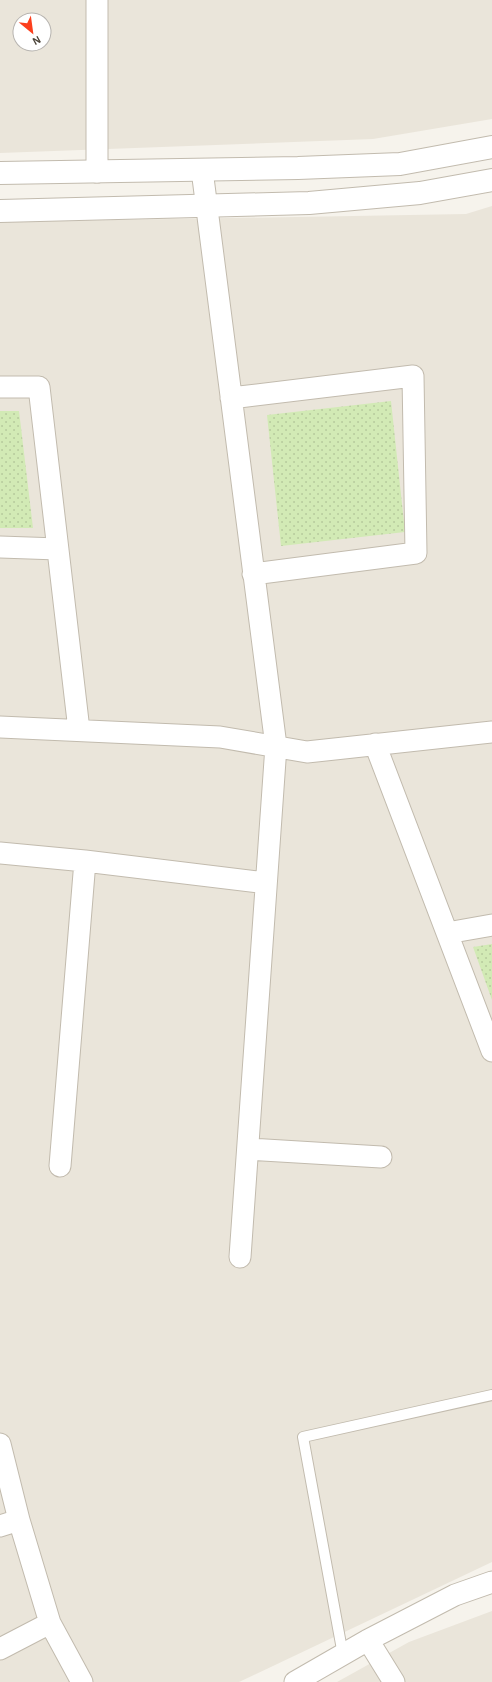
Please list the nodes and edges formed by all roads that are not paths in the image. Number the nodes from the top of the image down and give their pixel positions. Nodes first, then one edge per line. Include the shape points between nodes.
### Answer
1 (97, 0) edge
2 (492, 146) edge
3 (202, 170) junction
4 (97, 172) junction
5 (0, 173) edge
6 (492, 180) edge
7 (206, 206) junction
8 (0, 211) edge
9 (0, 387) edge
10 (231, 398) junction
11 (0, 547) edge
12 (58, 549) junction
13 (253, 574) junction
14 (0, 727) edge
15 (79, 730) junction
16 (492, 732) edge
17 (375, 744) junction
18 (276, 746) junction
19 (0, 853) edge
20 (85, 861) junction
21 (266, 883) junction
22 (492, 925) edge
23 (447, 934) junction
24 (492, 1051) edge
25 (248, 1149) junction
26 (381, 1157) dead end
27 (60, 1166) dead end
28 (240, 1257) dead end
29 (492, 1396) edge
30 (0, 1444) edge
31 (10, 1523) edge
32 (492, 1582) edge
33 (50, 1623) junction
34 (368, 1640) junction
35 (0, 1649) edge
36 (343, 1655) junction
37 (82, 1682) edge
38 (295, 1682) edge
39 (394, 1682) edge

1 - 4 street
2 - 3 street via 400,164
3 - 4 street
3 - 7 street
4 - 5 street
6 - 7 street via 406,194 309,203
7 - 8 street
7 - 10 street
9 - 12 street via 39,387
10 - 13 street
10 - 13 street via 414,376 416,553
11 - 12 street
12 - 15 street
13 - 18 street
14 - 15 street
15 - 18 street via 220,737
16 - 17 street
17 - 18 street via 307,752
17 - 23 street
18 - 21 street
19 - 20 street
20 - 21 street
20 - 27 street
21 - 25 street
22 - 23 street
23 - 24 street
25 - 26 street
25 - 28 street
29 - 36 lane via 303,1437
30 - 31 street
31 - 33 street
32 - 34 street via 455,1595
33 - 35 street
33 - 37 street
34 - 36 street
34 - 39 street
36 - 38 street

